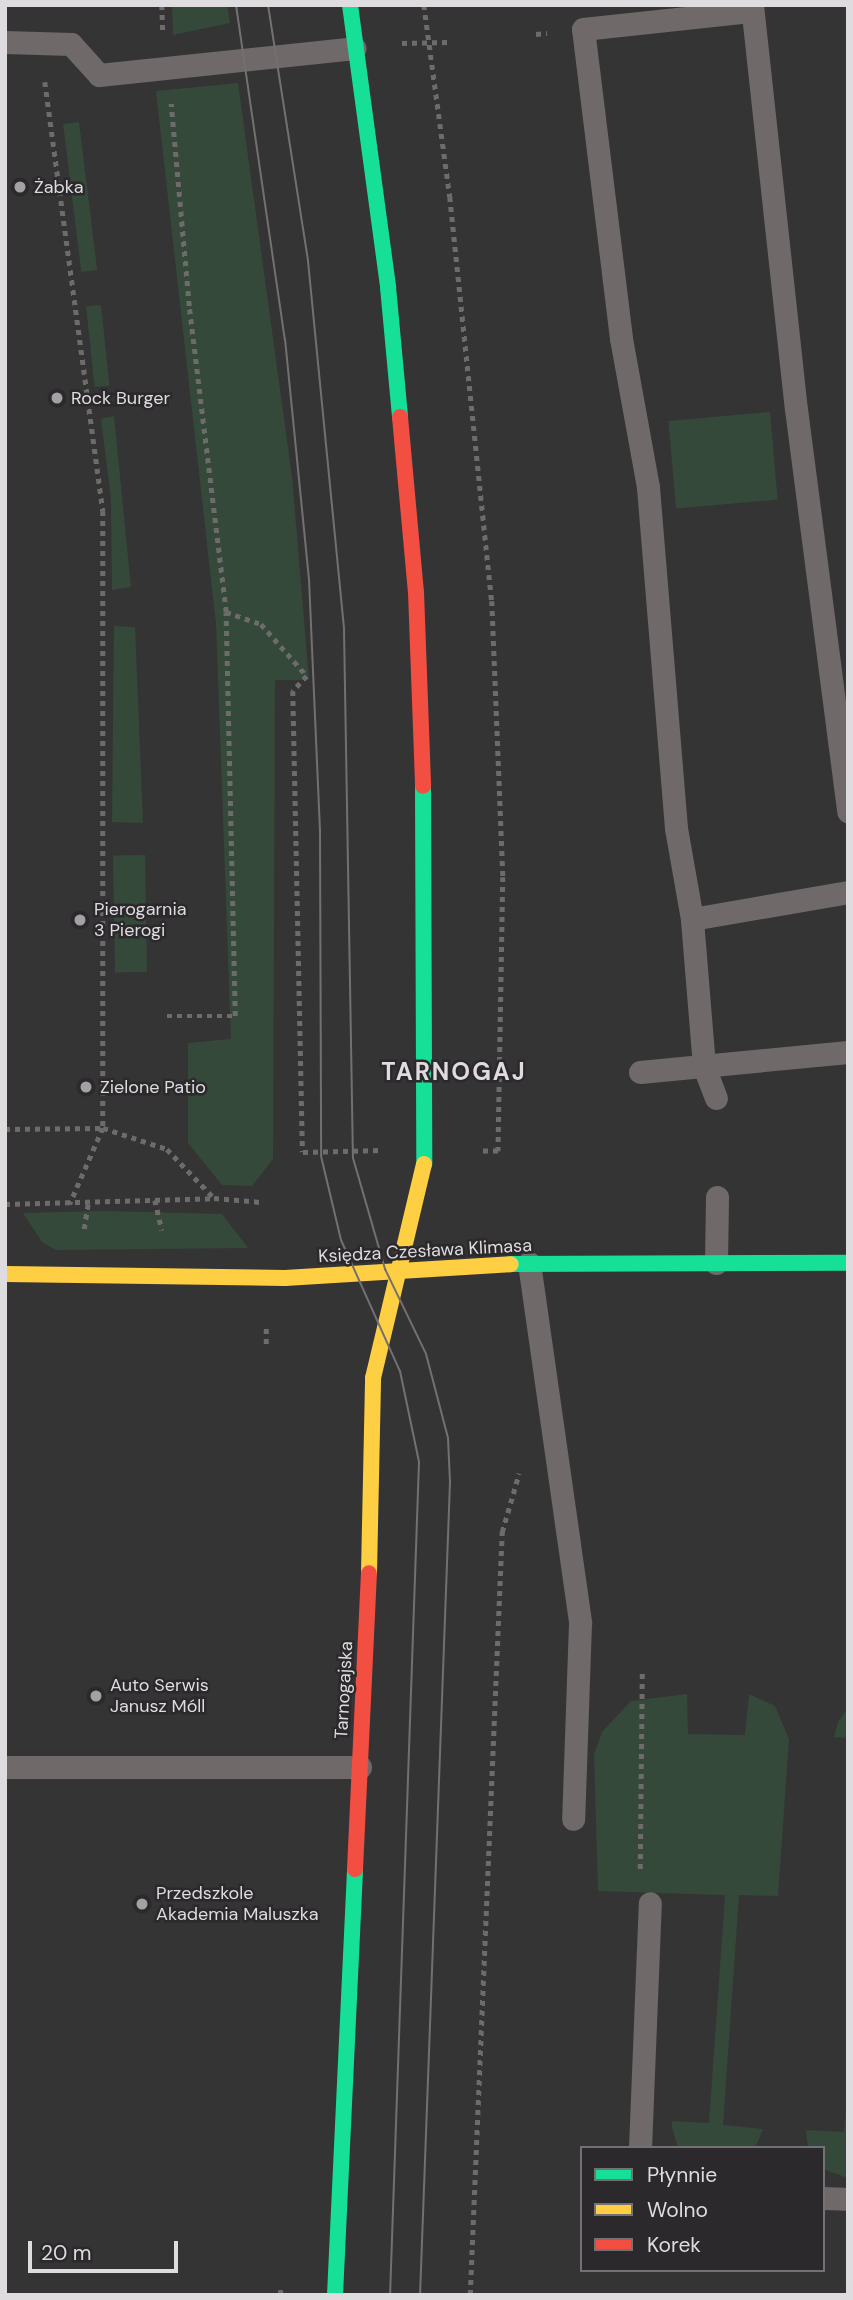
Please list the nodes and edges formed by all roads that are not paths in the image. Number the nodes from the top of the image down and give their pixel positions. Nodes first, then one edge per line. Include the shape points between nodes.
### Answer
1 (349, 5) edge
2 (752, 8) edge
3 (5, 42) edge
4 (355, 48) junction
5 (848, 812) edge
6 (848, 892) edge
7 (692, 919) junction
8 (848, 1052) edge
9 (704, 1066) junction
10 (640, 1072) dead end
11 (716, 1098) dead end
12 (717, 1197) dead end
13 (529, 1263) junction
14 (716, 1263) junction
15 (848, 1263) edge
16 (396, 1269) junction
17 (5, 1274) edge
18 (5, 1767) edge
19 (360, 1767) junction
20 (573, 1819) dead end
21 (650, 1903) road end
22 (640, 2146) edge
23 (825, 2198) edge
24 (848, 2199) edge
25 (335, 2295) edge

1 - 4 street, Tarnogajska
2 - 5 lane via 796,409
2 - 7 lane via 583,29 621,338 649,487 676,828
3 - 4 lane via 71,44 99,75
4 - 16 street, Tarnogajska via 388,287 416,592 425,830 427,1150
6 - 7 lane
7 - 9 lane
8 - 9 lane
9 - 10 lane
9 - 11 lane
12 - 14 lane
13 - 14 street, Księdza Czesława Klimasa
13 - 16 street, Księdza Czesława Klimasa
13 - 20 lane via 580,1623
14 - 15 street, Księdza Czesława Klimasa
16 - 17 street, Księdza Czesława Klimasa via 285,1278
16 - 19 street, Tarnogajska via 373,1378
18 - 19 lane
19 - 25 street, Tarnogajska
21 - 22 lane
23 - 24 lane

